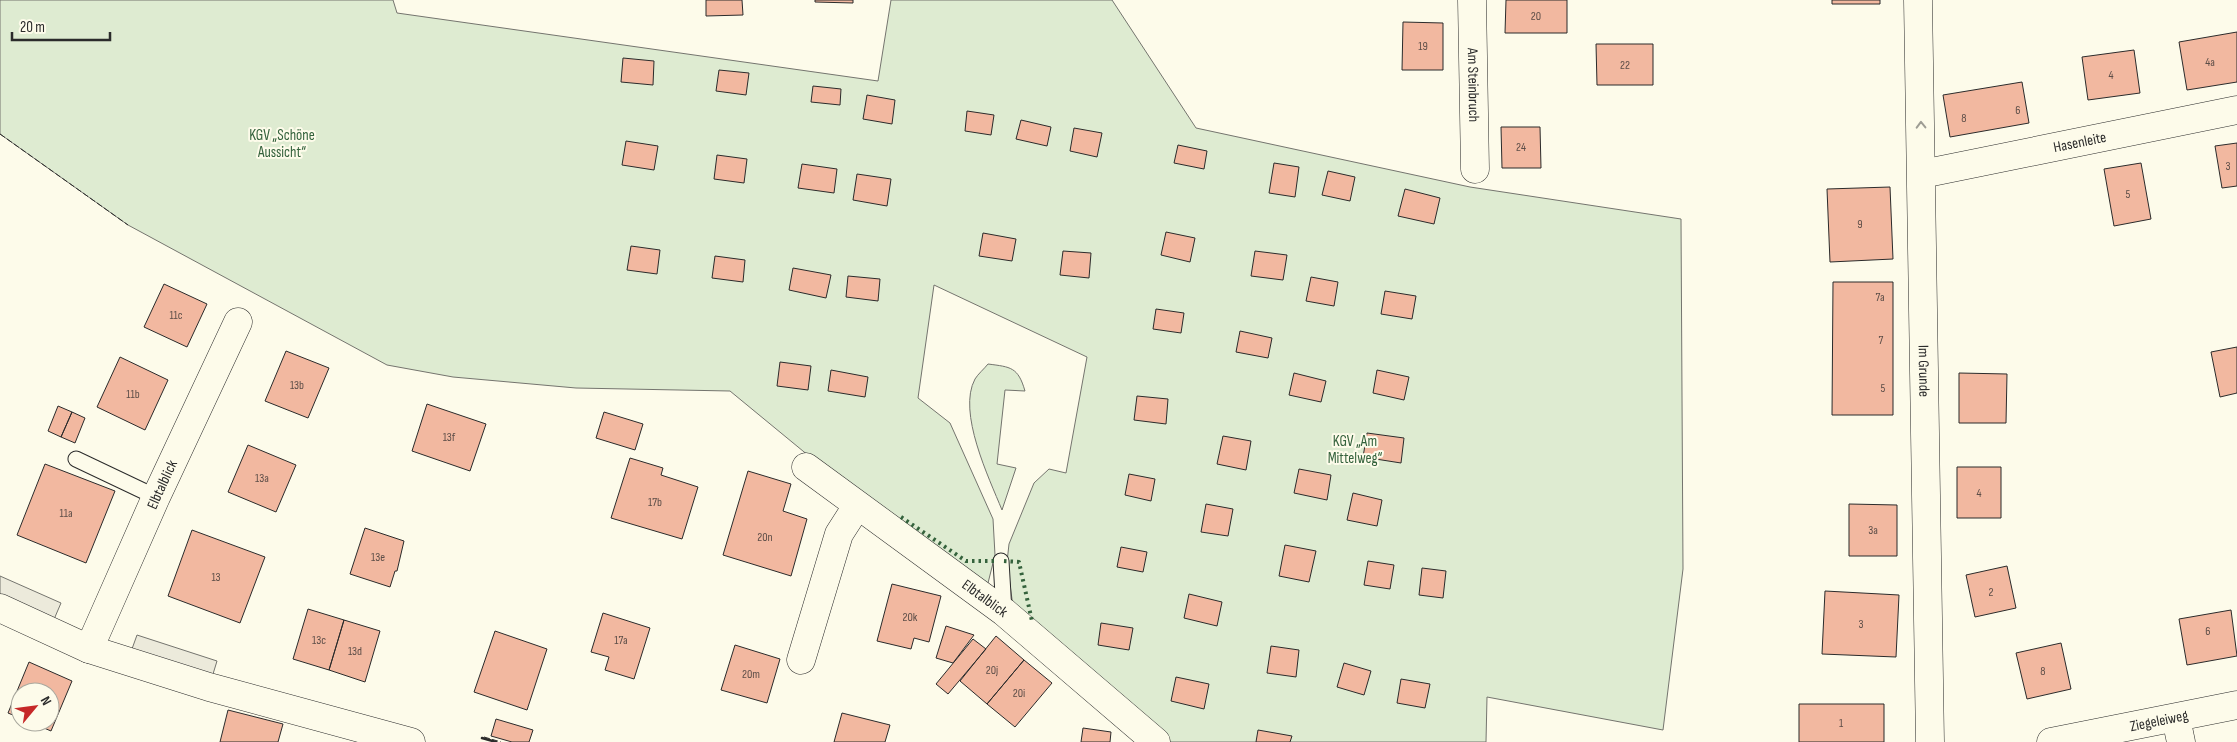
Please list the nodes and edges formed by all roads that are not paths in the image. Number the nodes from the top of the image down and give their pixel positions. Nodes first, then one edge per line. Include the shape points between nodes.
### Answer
1 (1472, 0) edge
2 (1918, 0) edge
3 (2237, 110) edge
4 (1475, 170) dead end
5 (1922, 174) junction
6 (238, 322) dead end
7 (76, 459) dead end
8 (806, 467) dead end
9 (156, 497) junction
10 (857, 506) junction
11 (1001, 561) dead end
12 (0, 608) edge
13 (1004, 612) junction
14 (89, 649) junction
15 (801, 660) dead end
16 (2237, 705) edge
17 (2178, 730) edge
18 (411, 742) edge
19 (1156, 742) edge
20 (1930, 742) edge
21 (2051, 742) edge

1 - 4 street, Am Steinbruch
5 -> 2 street, Im Grunde
3 - 5 street, Hasenleite
5 - 20 street, Im Grunde
6 - 9 street, Elbtalblick
7 - 9 lane
8 - 10 street, Elbtalblick
9 - 14 street, Elbtalblick
10 - 13 street, Elbtalblick
10 - 15 street via 839,534
11 - 13 lane
12 - 14 street
13 - 19 street, Elbtalblick
14 - 18 street via 209,687
16 - 17 street, Ziegeleiweg
17 - 21 street, Ziegeleiweg

